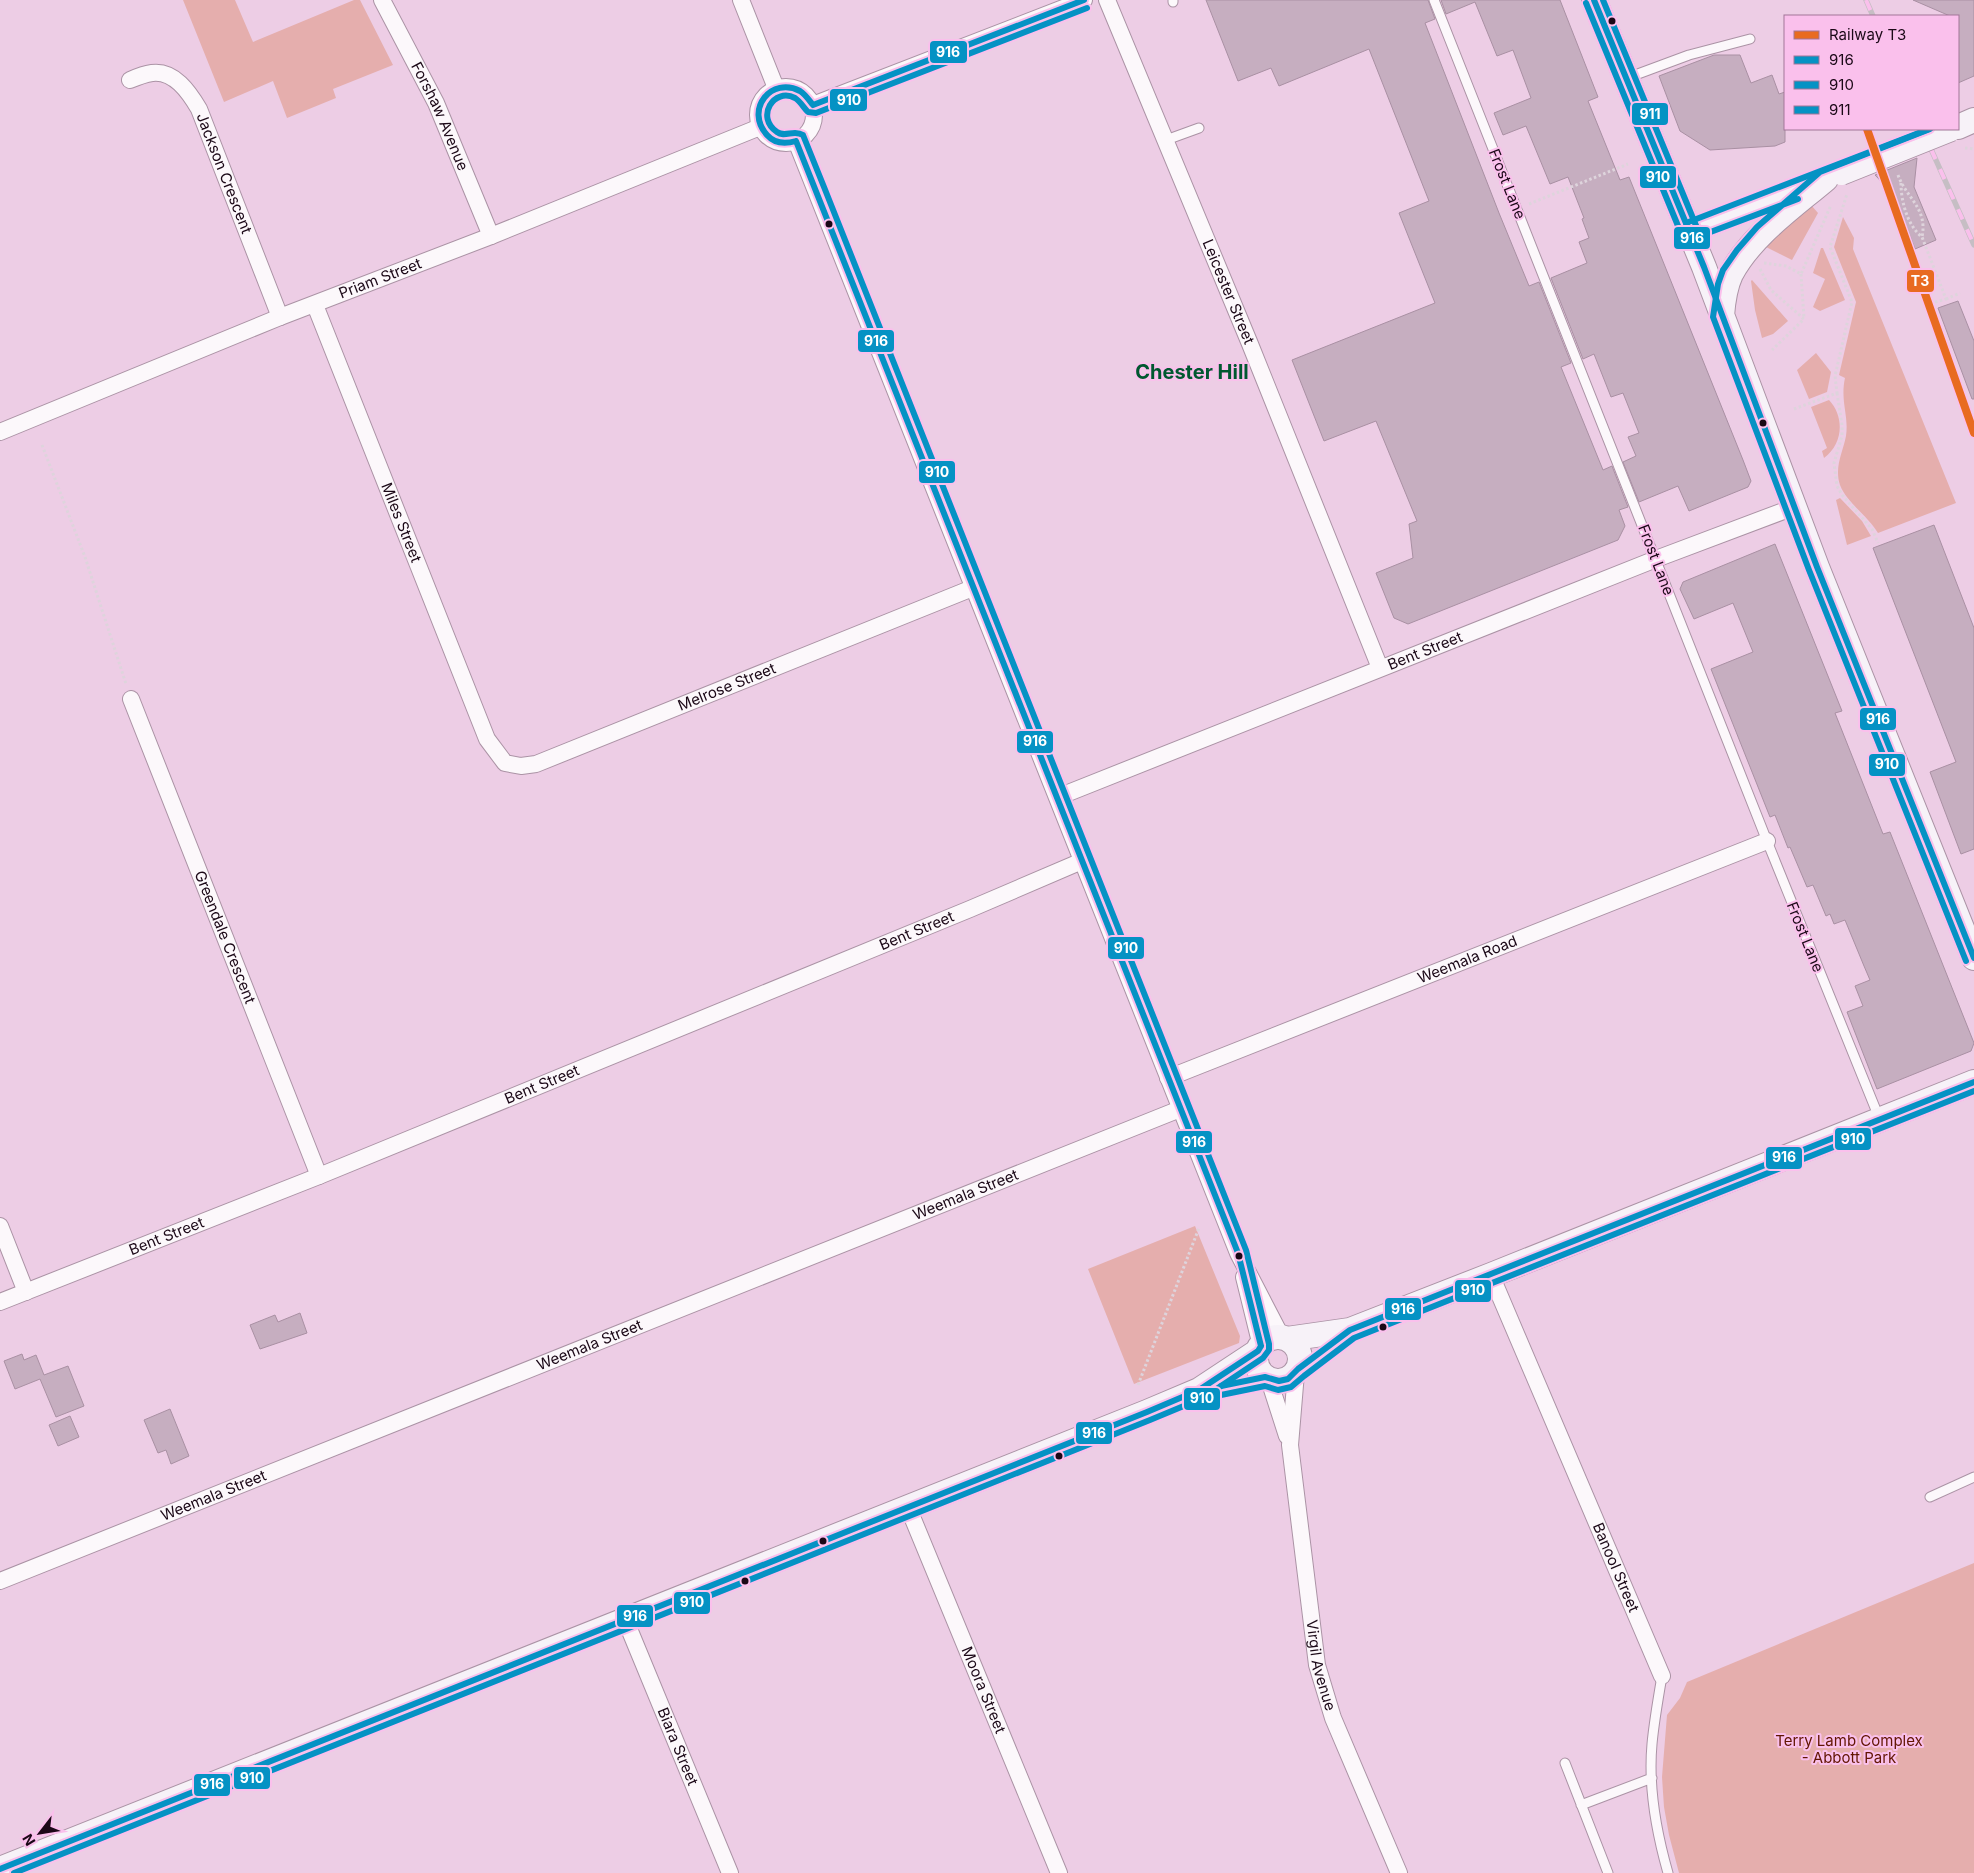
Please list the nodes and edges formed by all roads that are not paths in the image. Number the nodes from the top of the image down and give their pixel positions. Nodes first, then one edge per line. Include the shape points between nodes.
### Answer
1 (382, 0) edge
2 (741, 0) edge
3 (1084, 0) edge
4 (1107, 0) edge
5 (1434, 0) edge
6 (1594, 0) edge
7 (1750, 39) dead end
8 (1625, 79) junction
9 (130, 80) dead end
10 (776, 88) junction
11 (813, 106) junction
12 (1974, 120) edge
13 (760, 126) junction
14 (1959, 127) edge
15 (1199, 128) dead end
16 (1950, 130) edge
17 (1166, 140) junction
18 (796, 141) junction
19 (1836, 181) junction
20 (1689, 231) junction
21 (491, 236) junction
22 (315, 305) junction
23 (1722, 316) junction
24 (280, 317) junction
25 (0, 432) edge
26 (1794, 507) junction
27 (1656, 559) junction
28 (975, 587) junction
29 (1380, 668) junction
30 (131, 699) road end
31 (488, 739) joint
32 (1058, 797) junction
33 (1767, 841) junction
34 (1082, 861) junction
35 (1974, 958) edge
36 (1168, 1078) junction
37 (1974, 1082) edge
38 (1180, 1109) junction
39 (1880, 1120) junction
40 (319, 1176) junction
41 (0, 1226) edge
42 (1238, 1253) junction
43 (1491, 1275) junction
44 (26, 1292) junction
45 (0, 1302) edge
46 (1350, 1330) junction
47 (1272, 1344) junction
48 (1297, 1371) junction
49 (1267, 1378) junction
50 (1199, 1390) junction
51 (1290, 1445) junction
52 (1974, 1477) edge
53 (1930, 1497) dead end
54 (908, 1507) junction
55 (0, 1581) edge
56 (625, 1619) junction
57 (1662, 1676) joint
58 (1565, 1763) dead end
59 (1652, 1778) junction
60 (1582, 1805) junction
61 (0, 1869) edge
62 (730, 1873) edge
63 (1059, 1873) edge
64 (1399, 1873) edge
65 (1608, 1873) edge
66 (1668, 1873) edge

1 - 21 street, Forshaw Avenue via 436,104
2 - 10 street
3 - 11 street
4 - 17 street, Leicester Street
5 - 27 lane, Frost Lane
6 - 8 street
7 - 8 lane via 1689,55
8 - 20 street
9 - 24 street, Jackson Crescent via 150,73 170,76 199,109
10 - 11 street via 794,87 808,97
10 - 13 street via 762,99 758,108
11 - 18 street via 811,129
12 - 14 street
13 - 18 street via 772,140 781,143
13 - 21 street, Priam Street
15 - 17 lane
16 - 19 street, bridge
17 - 29 street, Leicester Street
18 - 28 street
19 - 20 street
19 - 23 street via 1763,234 1748,250 1731,274
20 - 23 street
21 - 22 street, Priam Street
22 - 24 street, Priam Street
22 - 31 street, Miles Street
23 - 26 street
24 - 25 street, Priam Street
26 - 27 street, Bent Street
26 - 35 street
27 - 29 street, Bent Street
27 - 33 lane, Frost Lane
28 - 31 street, Melrose Street via 536,764 505,763
28 - 32 street
29 - 32 street, Bent Street
30 - 40 street, Greendale Crescent
32 - 34 street
33 - 36 street, Weemala Road
33 - 39 lane, Frost Lane
34 - 36 street
34 - 40 street, Bent Street
36 - 38 street
37 - 39 street
38 - 42 street
38 - 55 street, Weemala Street
39 - 43 street
40 - 44 street, Bent Street
41 - 44 street
42 - 47 street
42 - 47 street
43 - 46 street
43 - 57 street, Banool Street
44 - 45 street, Bent Street
46 - 47 street
46 - 48 street
47 - 48 street via 1298,1349
47 - 49 street via 1257,1365
47 - 50 street
48 - 49 street via 1284,1381
48 - 51 street, Virgil Avenue
49 - 50 street
49 - 51 street, Virgil Avenue
50 - 54 street
51 - 64 street, Virgil Avenue via 1317,1665 1334,1718
52 - 53 lane
54 - 56 street
54 - 63 street, Moora Street
56 - 61 street
56 - 62 street, Biara Street
57 - 59 lane, Banool Street via 1652,1745
58 - 60 lane
59 - 60 lane
59 - 66 lane, Banool Street via 1658,1836
60 - 65 lane

